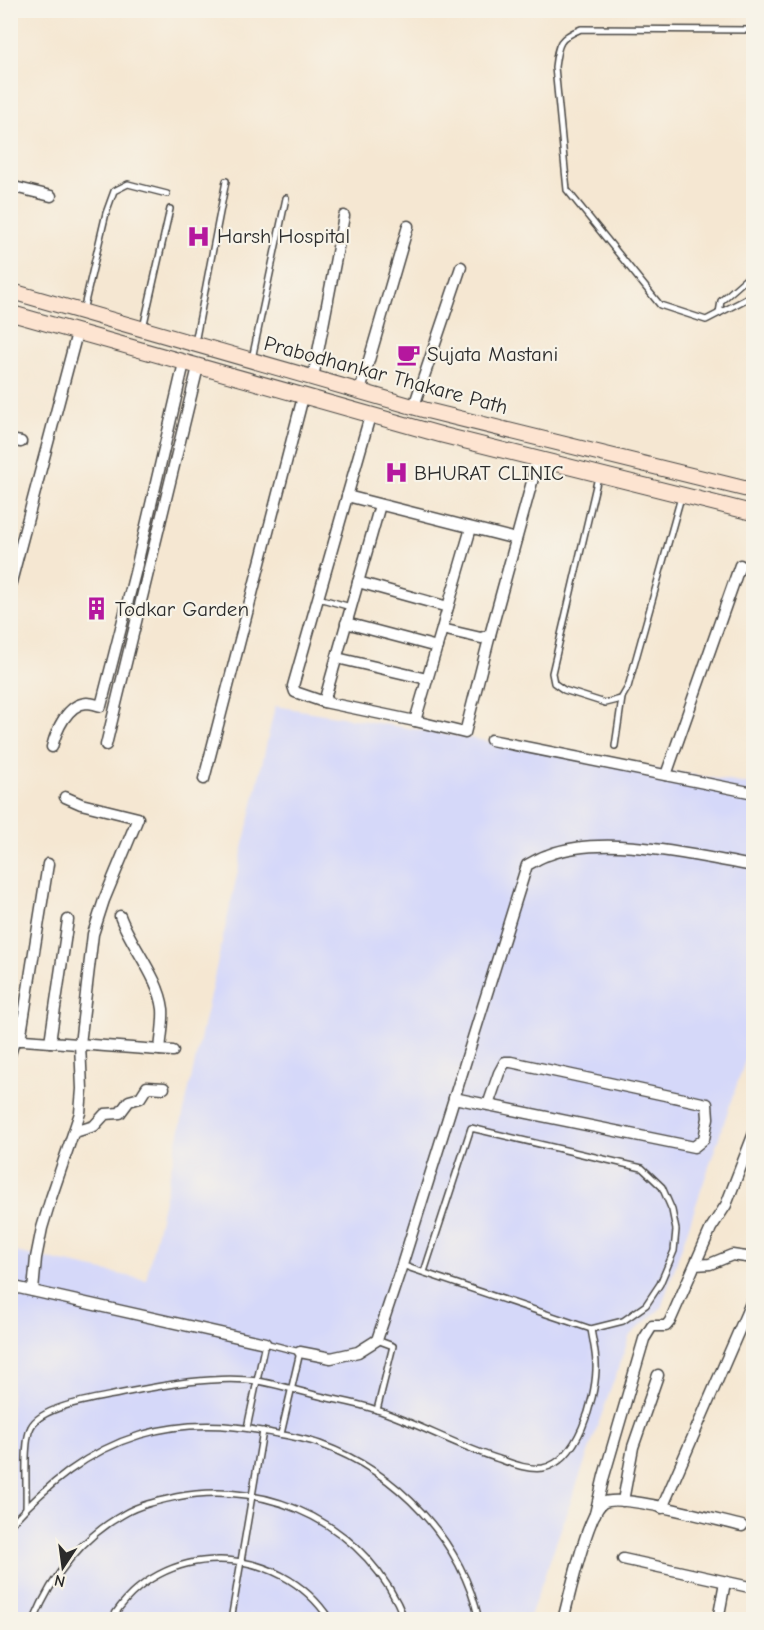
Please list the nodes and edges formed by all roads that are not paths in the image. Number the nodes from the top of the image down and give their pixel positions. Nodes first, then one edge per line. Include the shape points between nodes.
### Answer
1 (753, 30) edge
2 (226, 181) dead end
3 (10, 186) edge
4 (167, 194) dead end
5 (51, 196) dead end
6 (286, 198) dead end
7 (170, 209) dead end
8 (344, 216) dead end
9 (408, 226) dead end
10 (460, 267) dead end
11 (753, 272) edge
12 (10, 291) edge
13 (753, 295) edge
14 (82, 312) junction
15 (719, 313) junction
16 (10, 314) edge
17 (143, 330) junction
18 (77, 333) junction
19 (194, 345) junction
20 (252, 361) junction
21 (191, 365) junction
22 (313, 378) junction
23 (360, 391) junction
24 (303, 397) junction
25 (414, 406) junction
26 (370, 416) junction
27 (538, 460) junction
28 (598, 475) junction
29 (753, 491) edge
30 (347, 496) junction
31 (682, 496) junction
32 (380, 505) junction
33 (753, 513) edge
34 (471, 528) junction
35 (516, 539) junction
36 (740, 564) dead end
37 (358, 582) junction
38 (10, 586) edge
39 (318, 598) junction
40 (351, 607) junction
41 (448, 607) junction
42 (346, 623) junction
43 (442, 629) junction
44 (490, 635) junction
45 (437, 647) junction
46 (336, 658) junction
47 (427, 679) junction
48 (622, 697) junction
49 (324, 702) junction
50 (415, 721) junction
51 (492, 740) dead end
52 (106, 744) dead end
53 (52, 747) dead end
54 (615, 747) dead end
55 (666, 775) junction
56 (204, 779) dead end
57 (753, 793) edge
58 (65, 797) dead end
59 (48, 864) dead end
60 (753, 866) edge
61 (120, 916) dead end
62 (68, 920) dead end
63 (15, 1039) edge
64 (50, 1042) junction
65 (80, 1044) junction
66 (160, 1050) junction
67 (173, 1051) dead end
68 (10, 1054) edge
69 (164, 1088) dead end
70 (454, 1098) junction
71 (488, 1105) junction
72 (75, 1132) junction
73 (753, 1133) edge
74 (746, 1257) dead end
75 (402, 1265) junction
76 (695, 1265) junction
77 (424, 1272) junction
78 (10, 1286) edge
79 (33, 1291) junction
80 (753, 1296) edge
81 (591, 1329) junction
82 (376, 1340) junction
83 (265, 1343) junction
84 (300, 1352) junction
85 (658, 1375) dead end
86 (256, 1381) junction
87 (291, 1389) junction
88 (377, 1410) junction
89 (247, 1428) junction
90 (263, 1431) junction
91 (281, 1434) junction
92 (252, 1495) junction
93 (622, 1501) junction
94 (26, 1508) junction
95 (662, 1508) junction
96 (595, 1515) junction
97 (10, 1525) edge
98 (742, 1526) dead end
99 (623, 1560) dead end
100 (241, 1561) junction
101 (725, 1582) junction
102 (753, 1588) edge
103 (34, 1620) edge
104 (111, 1620) edge
105 (231, 1620) edge
106 (330, 1620) edge
107 (405, 1620) edge
108 (479, 1620) edge
109 (563, 1620) edge
110 (718, 1620) edge

1 - 15 lane via 582,29 561,41 555,67 567,190 660,304 706,320
2 - 19 lane
3 - 5 street
4 - 14 lane via 128,184 114,191
6 - 20 lane
7 - 17 lane
8 - 22 street
9 - 23 street
10 - 25 street
11 - 15 lane via 721,301
12 - 14 main road, Prabodhankar Thakare Path
13 - 15 lane
14 - 17 main road, Prabodhankar Thakare Path
16 - 18 main road, Prabodhankar Thakare Path
17 - 19 main road, Prabodhankar Thakare Path
18 - 21 main road, Prabodhankar Thakare Path
18 - 38 street
19 - 20 main road, Prabodhankar Thakare Path
20 - 22 main road, Prabodhankar Thakare Path
21 - 24 main road, Prabodhankar Thakare Path
21 - 52 street
21 - 53 street via 101,706 85,703 70,710
22 - 23 main road, Prabodhankar Thakare Path
23 - 25 main road, Prabodhankar Thakare Path
24 - 26 main road, Prabodhankar Thakare Path
24 - 56 street
25 - 29 main road, Prabodhankar Thakare Path
26 - 27 main road, Prabodhankar Thakare Path
26 - 30 street
27 - 28 main road, Prabodhankar Thakare Path
27 - 35 street
28 - 31 main road, Prabodhankar Thakare Path
28 - 48 lane via 552,673 554,683 564,690 605,703
30 - 32 street
30 - 39 street
31 - 33 main road, Prabodhankar Thakare Path
31 - 48 lane
32 - 34 street
32 - 37 street
34 - 35 street
34 - 41 street
35 - 44 street
36 - 55 street
37 - 40 street
37 - 41 street
39 - 40 lane
39 - 49 street via 293,686 299,695
40 - 42 street
41 - 43 street
42 - 45 street
42 - 46 street
43 - 44 street via 481,638
43 - 45 street
44 - 50 street via 465,733
45 - 47 street
46 - 47 street
46 - 49 street
47 - 50 street
48 - 54 lane
49 - 50 street
51 - 55 street
55 - 57 street
58 - 65 street via 138,818 93,934
59 - 63 street
60 - 70 street via 633,846 578,848 548,854 527,865
61 - 66 street via 163,1008
62 - 64 street
63 - 64 street
63 - 68 street
64 - 65 street
65 - 66 street
65 - 72 street via 82,1089
66 - 67 street
69 - 72 street via 147,1087 140,1098 129,1101 120,1113 105,1114 94,1126
70 - 71 street
70 - 75 street
71 - 71 street via 694,1147 704,1139 708,1118 707,1104 511,1062 505,1062 499,1072
72 - 79 street via 42,1228
73 - 76 street via 726,1205
74 - 76 street via 732,1255
75 - 77 lane
75 - 82 street
76 - 96 street via 666,1326 652,1326 644,1339
77 - 81 lane
77 - 81 lane via 471,1128 642,1168 662,1187 672,1210 676,1230 674,1251 646,1305 623,1321
78 - 79 street
79 - 83 street
80 - 95 street
81 - 88 lane via 597,1367 586,1416 575,1443 560,1461 543,1468 525,1467 469,1449
82 - 84 street via 358,1352 331,1358
82 - 88 lane via 393,1346
83 - 84 lane
83 - 86 lane
84 - 87 lane
85 - 93 street via 633,1447
86 - 87 lane
86 - 89 lane
86 - 94 lane via 181,1383 78,1402 44,1414 30,1428 27,1442
87 - 88 lane
87 - 91 lane
89 - 90 lane
89 - 94 lane via 181,1427 112,1445 65,1472
90 - 91 lane
90 - 92 lane
91 - 108 lane via 338,1451 410,1498 453,1558
92 - 100 lane
92 - 103 lane via 185,1495 124,1513 75,1551 49,1587
92 - 107 lane via 291,1506 342,1536 385,1581
93 - 95 street
93 - 96 street via 603,1504
94 - 97 lane
95 - 98 street
96 - 109 street
99 - 101 street
100 - 104 lane via 197,1561 168,1571 139,1587
100 - 105 lane
100 - 106 lane via 260,1565 296,1583
101 - 102 street
101 - 110 street

